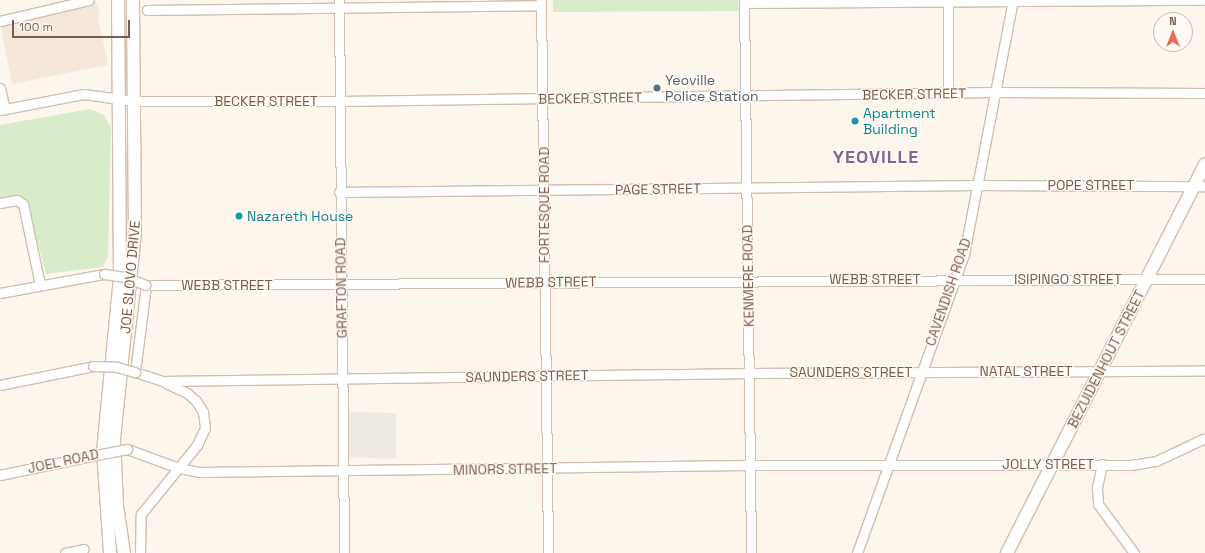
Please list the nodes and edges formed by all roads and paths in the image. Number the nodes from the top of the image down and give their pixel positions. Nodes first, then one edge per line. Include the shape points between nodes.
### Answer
1 (89, 0) edge
2 (118, 0) edge
3 (133, 0) edge
4 (1013, 0) edge
5 (1205, 0) edge
6 (948, 1) edge
7 (541, 2) edge
8 (744, 2) edge
9 (339, 4) edge
10 (147, 10) dead end
11 (0, 20) edge
12 (0, 88) edge
13 (994, 92) junction
14 (948, 93) junction
15 (1205, 93) edge
16 (746, 97) junction
17 (119, 98) junction
18 (543, 98) junction
19 (134, 101) junction
20 (340, 101) junction
21 (2, 109) edge
22 (1205, 165) edge
23 (977, 185) junction
24 (1200, 186) edge
25 (747, 188) junction
26 (544, 190) junction
27 (339, 192) junction
28 (0, 203) edge
29 (956, 279) junction
30 (1146, 279) junction
31 (1205, 279) edge
32 (544, 282) junction
33 (747, 282) junction
34 (40, 285) junction
35 (146, 285) junction
36 (341, 286) junction
37 (0, 293) edge
38 (1100, 371) junction
39 (1205, 371) edge
40 (135, 372) junction
41 (920, 372) junction
42 (749, 373) junction
43 (544, 375) junction
44 (342, 377) junction
45 (167, 383) junction
46 (0, 385) edge
47 (1205, 438) edge
48 (127, 449) joint
49 (1054, 463) junction
50 (887, 464) junction
51 (1102, 464) junction
52 (750, 465) junction
53 (546, 468) junction
54 (176, 469) junction
55 (343, 471) junction
56 (0, 475) edge
57 (84, 549) dead end
58 (65, 553) edge
59 (110, 553) edge
60 (124, 553) edge
61 (140, 553) edge
62 (344, 553) edge
63 (548, 553) edge
64 (751, 553) edge
65 (857, 553) edge
66 (1007, 553) edge
67 (1134, 553) edge

1 - 11 street
2 - 17 main road, JOE SLOVO DRIVE
3 - 19 main road, JOE SLOVO DRIVE
4 - 5 street
4 - 6 street
4 - 13 street, CAVENDISH ROAD
6 - 8 street
6 - 14 street
7 - 9 street
7 - 18 street, FORTESQUE ROAD
8 - 16 street, KENMERE ROAD
9 - 10 street
9 - 20 street, GRAFTON ROAD
12 - 21 street
13 - 14 street, BECKER STREET
13 - 15 street, BECKER STREET
13 - 23 street, CAVENDISH ROAD
14 - 16 street, BECKER STREET
16 - 18 street, BECKER STREET
16 - 25 street, KENMERE ROAD
17 - 19 street, BECKER STREET
17 - 21 street, BECKER STREET via 84,94
17 - 59 main road, JOE SLOVO DRIVE via 120,277 103,451
18 - 20 street, BECKER STREET
18 - 26 street, FORTESQUE ROAD
19 - 20 street, BECKER STREET
19 - 60 main road, JOE SLOVO DRIVE via 134,255 114,439 117,505
20 - 27 street, GRAFTON ROAD
22 - 24 main road, BEZUIDENHOUT STREET
23 - 24 street, POPE STREET
23 - 25 street, PAGE STREET
23 - 29 street, CAVENDISH ROAD via 970,231
24 - 30 main road, BEZUIDENHOUT STREET
25 - 26 street, PAGE STREET
25 - 33 street, KENMERE ROAD
26 - 27 street, PAGE STREET
26 - 32 street, FORTESQUE ROAD
27 - 36 street, GRAFTON ROAD
28 - 34 street via 20,201 26,215
29 - 30 street, ISIPINGO STREET
29 - 33 street, WEBB STREET
29 - 41 street, CAVENDISH ROAD
30 - 31 street, ISIPINGO STREET
30 - 38 main road, BEZUIDENHOUT STREET
32 - 33 street, WEBB STREET
32 - 36 street, WEBB STREET
32 - 43 street, FORTESQUE ROAD
33 - 42 street, KENMERE ROAD
34 - 35 street, bridge via 104,274 125,277
34 - 37 street
35 - 36 street, WEBB STREET
35 - 40 street
36 - 44 street, GRAFTON ROAD
38 - 39 street, NATAL STREET
38 - 41 street, NATAL STREET
38 - 49 main road, BEZUIDENHOUT STREET
40 - 45 street, SAUNDERS STREET
40 - 46 street, SAUNDERS STREET, bridge via 117,367 93,366
41 - 42 street, SAUNDERS STREET
41 - 50 street, CAVENDISH ROAD
42 - 43 street, SAUNDERS STREET
42 - 52 street, KENMERE ROAD
43 - 44 street, SAUNDERS STREET
43 - 53 street, FORTESQUE ROAD
44 - 45 street, SAUNDERS STREET
44 - 55 street, GRAFTON ROAD
45 - 54 street via 195,407 200,420 197,432
47 - 51 street, JOLLY STREET via 1156,461 1131,465
48 - 54 street, MINORS STREET
48 - 56 street, JOEL ROAD, bridge
49 - 50 street, JOLLY STREET
49 - 51 street, JOLLY STREET
49 - 66 main road, BEZUIDENHOUT STREET
50 - 52 street, MINORS STREET
50 - 65 street, CAVENDISH ROAD
51 - 67 street via 1097,488 1098,504
52 - 53 street, MINORS STREET
52 - 64 street, KENMERE ROAD
53 - 55 street, MINORS STREET
53 - 63 street, FORTESQUE ROAD
54 - 55 street, MINORS STREET via 199,472
54 - 61 street via 141,514
55 - 62 street, GRAFTON ROAD
57 - 58 street

